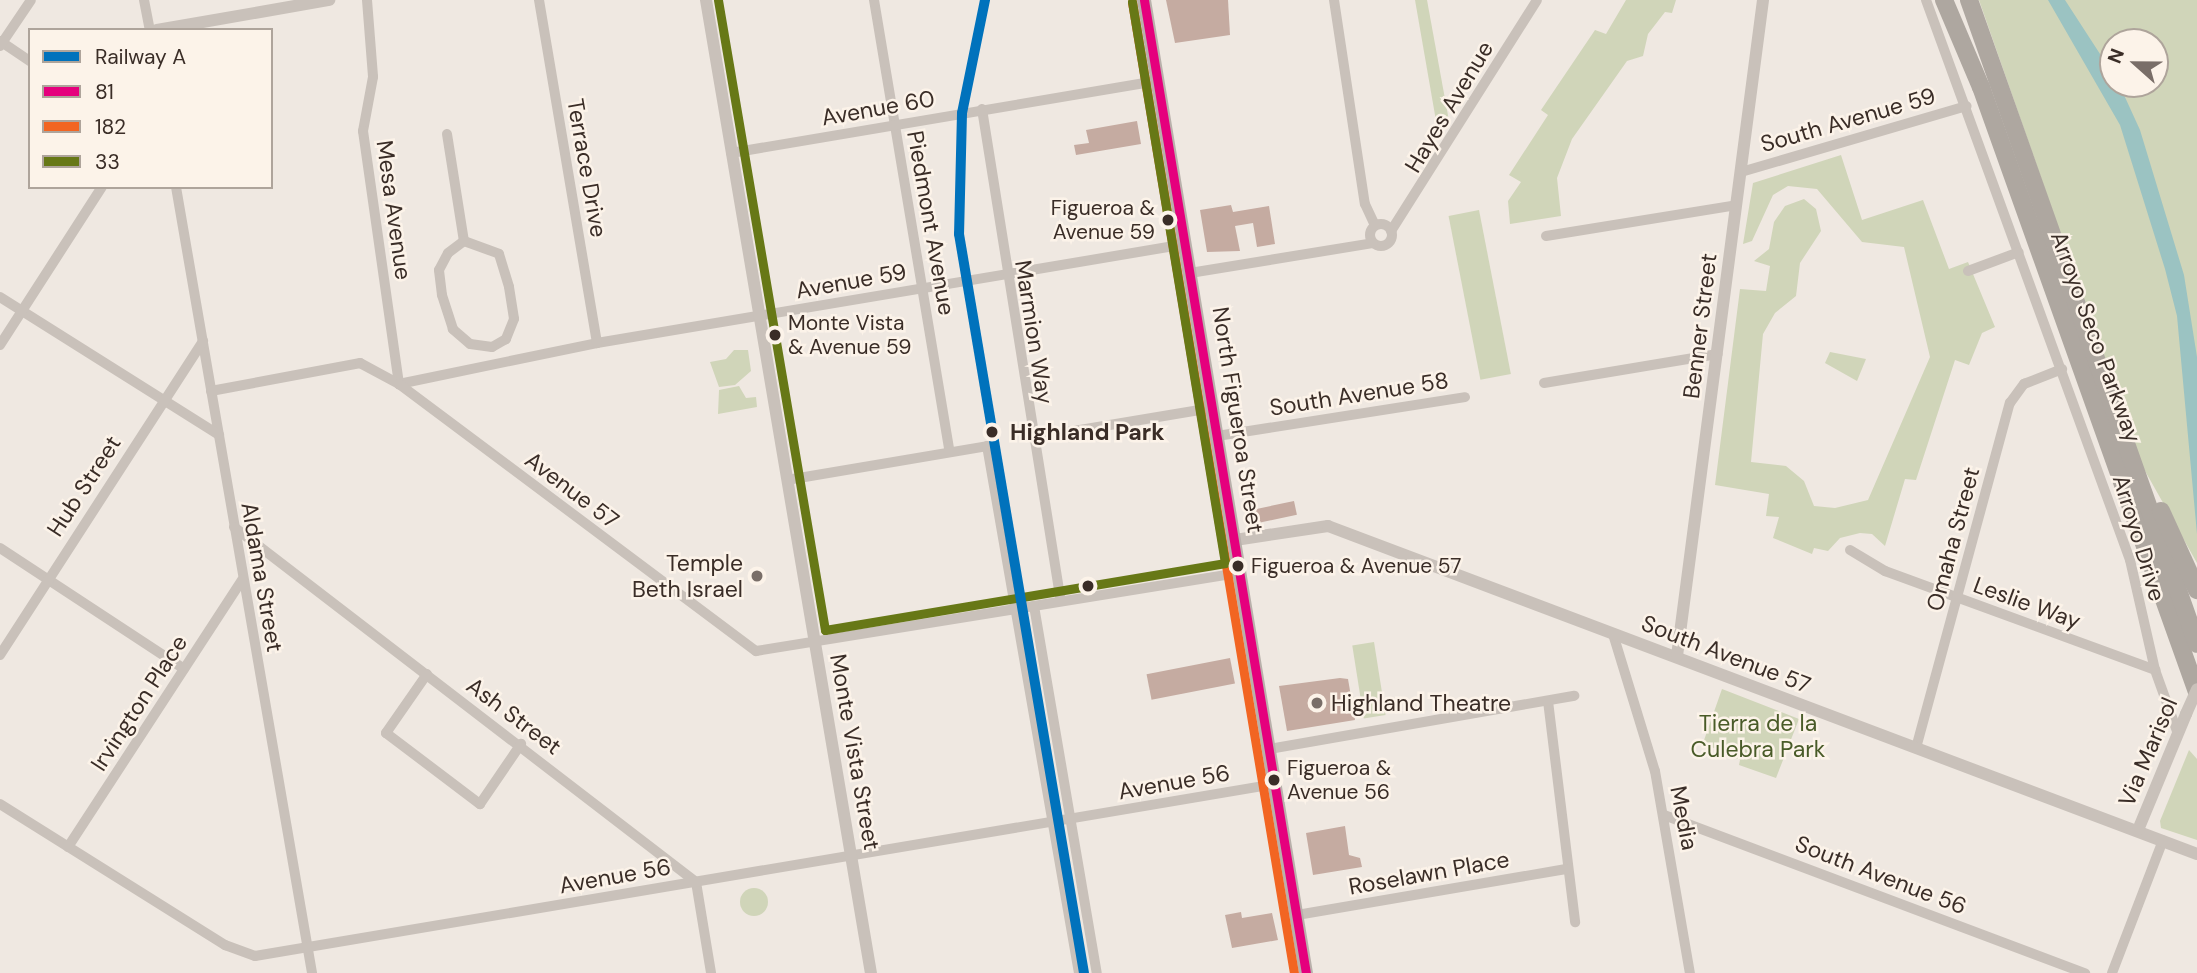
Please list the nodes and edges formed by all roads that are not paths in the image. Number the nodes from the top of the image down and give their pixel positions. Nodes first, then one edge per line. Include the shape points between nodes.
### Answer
1 (31, 0) edge
2 (145, 0) edge
3 (329, 0) edge
4 (366, 0) edge
5 (539, 0) edge
6 (706, 0) edge
7 (874, 0) edge
8 (1144, 0) edge
9 (1334, 0) edge
10 (1537, 0) edge
11 (1762, 0) edge
12 (1926, 0) edge
13 (1944, 0) edge
14 (1969, 0) edge
15 (149, 28) edge
16 (168, 28) edge
17 (1, 43) edge
18 (28, 60) edge
19 (1155, 81) junction
20 (1967, 106) junction
21 (982, 109) junction
22 (895, 125) junction
23 (447, 134) dead end
24 (731, 153) junction
25 (1741, 172) junction
26 (101, 189) edge
27 (176, 189) edge
28 (1737, 205) junction
29 (1376, 225) junction
30 (1391, 231) junction
31 (1546, 236) dead end
32 (464, 241) junction
33 (1373, 243) junction
34 (1186, 244) junction
35 (2020, 252) junction
36 (1968, 271) dead end
37 (1190, 273) junction
38 (1006, 275) junction
39 (923, 288) junction
40 (0, 297) edge
41 (22, 311) junction
42 (759, 317) junction
43 (203, 341) junction
44 (597, 343) junction
45 (0, 345) edge
46 (492, 347) junction
47 (1718, 354) junction
48 (495, 364) junction
49 (2062, 369) junction
50 (1544, 383) dead end
51 (399, 384) junction
52 (211, 391) junction
53 (1465, 397) dead end
54 (163, 400) junction
55 (1213, 408) junction
56 (219, 435) junction
57 (1217, 436) junction
58 (1032, 438) junction
59 (950, 452) junction
60 (2137, 472) junction
61 (787, 480) junction
62 (234, 527) junction
63 (1235, 540) junction
64 (0, 548) edge
65 (1850, 550) dead end
66 (1240, 573) junction
67 (46, 579) junction
68 (242, 580) junction
69 (2197, 590) edge
70 (1958, 597) junction
71 (1061, 601) junction
72 (1034, 606) junction
73 (1017, 608) junction
74 (1613, 634) junction
75 (815, 643) junction
76 (2197, 644) edge
77 (0, 655) edge
78 (1677, 656) junction
79 (184, 669) junction
80 (2155, 670) junction
81 (427, 674) junction
82 (2197, 690) edge
83 (1574, 696) dead end
84 (1548, 701) junction
85 (2178, 734) junction
86 (521, 744) junction
87 (1916, 748) junction
88 (1269, 749) junction
89 (1275, 784) junction
90 (0, 804) edge
91 (1664, 815) junction
92 (1070, 819) junction
93 (1053, 822) junction
94 (2138, 830) junction
95 (2163, 840) junction
96 (68, 847) junction
97 (2197, 854) edge
98 (850, 856) junction
99 (1566, 869) junction
100 (696, 882) junction
101 (1297, 915) junction
102 (1575, 922) dead end
103 (308, 949) junction
104 (312, 973) edge
105 (712, 973) edge
106 (871, 973) edge
107 (1079, 973) edge
108 (1097, 973) edge
109 (1306, 973) edge
110 (1690, 973) edge
111 (2085, 973) edge
112 (2112, 973) edge

1 - 17 street
2 - 15 street
3 - 16 street
4 - 51 street, Mesa Avenue via 373,77 363,131
5 - 44 street, Terrace Drive
6 - 24 street, Monte Vista Street
7 - 22 street, Piedmont Avenue
8 - 19 main road, North Figueroa Street
9 - 29 street via 1365,204
10 - 30 street, Hayes Avenue
11 - 25 street, Benner Street
12 - 20 street, Arroyo Drive
13 - 82 highway, Arroyo Seco Parkway via 1981,87
14 - 60 highway, Arroyo Seco Parkway
17 - 18 street
19 - 21 street, Avenue 60
19 - 34 main road, North Figueroa Street
20 - 25 street, South Avenue 59
20 - 35 street, Arroyo Drive
21 - 22 street, Avenue 60
21 - 38 street, Marmion Way
22 - 24 street, Avenue 60
22 - 39 street, Piedmont Avenue
23 - 32 street
24 - 42 street, Monte Vista Street
25 - 28 street, Benner Street
26 - 41 street
27 - 43 street, Aldama Street
28 - 31 street
28 - 47 street, Benner Street
29 - 30 street
29 - 33 street via 1370,234
30 - 33 street via 1387,244
32 - 46 street via 499,254 509,286 514,319 506,339
32 - 46 street via 448,253 439,271 442,295 453,329 470,344
33 - 37 street
34 - 37 main road, North Figueroa Street
34 - 38 street, Avenue 59
35 - 36 street
35 - 49 street, Arroyo Drive
37 - 55 main road, North Figueroa Street
38 - 39 street, Avenue 59
38 - 58 street, Marmion Way
39 - 42 street, Avenue 59
39 - 59 street, Piedmont Avenue
40 - 41 street
41 - 45 street
41 - 54 street
42 - 44 street, Avenue 59
42 - 61 street, Monte Vista Street
43 - 52 street, Aldama Street
43 - 54 street, Hub Street
44 - 48 street, Avenue 59
46 - 48 street
47 - 50 street
47 - 78 street, Benner Street
48 - 51 street, Avenue 59
49 - 70 street, Omaha Street via 2024,384 2010,402
49 - 80 street, Arroyo Drive via 2130,559
51 - 52 street, Avenue 57 via 360,363
51 - 75 street, Avenue 57 via 756,651
52 - 56 street, Aldama Street
53 - 57 street, South Avenue 58
54 - 56 street
54 - 67 street, Hub Street
55 - 57 main road, North Figueroa Street
55 - 58 street
56 - 62 street, Aldama Street
57 - 63 main road, North Figueroa Street
58 - 71 street, Marmion Way
59 - 61 street
59 - 73 street via 987,446
60 - 69 highway
60 - 76 highway, Arroyo Seco Parkway
61 - 75 street, Monte Vista Street
62 - 68 street, Aldama Street
62 - 81 street, Ash Street
63 - 66 main road, North Figueroa Street
63 - 74 street, South Avenue 57 via 1328,526
64 - 67 street
65 - 70 street, Leslie Way via 1885,571
66 - 71 street, Avenue 57
66 - 88 main road, North Figueroa Street
67 - 77 street, Hub Street
67 - 79 street
68 - 79 street, Irvington Place
68 - 103 street, Aldama Street
70 - 80 street, Leslie Way
70 - 87 street, Omaha Street
71 - 72 street, Avenue 57
72 - 73 street, Avenue 57
72 - 92 street
73 - 75 street, Avenue 57
73 - 93 street
74 - 78 street, South Avenue 57
74 - 91 street, Media via 1649,743
75 - 98 street, Monte Vista Street
78 - 87 street, South Avenue 57
79 - 96 street, Irvington Place
80 - 85 street, Arroyo Drive
81 - 86 street, Ash Street
81 - 86 street via 386,733 480,804
82 - 85 street, Via Marisol, bridge
83 - 84 street
84 - 88 street
84 - 99 street via 1563,802 1559,821
85 - 94 street, Via Marisol
86 - 100 street, Ash Street
87 - 94 street, South Avenue 57
88 - 89 main road, North Figueroa Street
89 - 92 street, Avenue 56
89 - 101 main road, North Figueroa Street
90 - 96 street, Avenue 56
91 - 110 street, Media
91 - 111 street, South Avenue 56
92 - 93 street, Avenue 56
92 - 108 street
93 - 98 street, Avenue 56
93 - 107 street
94 - 95 street, South Avenue 57
95 - 97 street, South Avenue 57
95 - 112 street
96 - 103 street, Avenue 56 via 241,952 255,957
98 - 100 street, Avenue 56
98 - 106 street, Monte Vista Street
99 - 101 street, Roselawn Place
99 - 102 street
100 - 103 street, Avenue 56
100 - 105 street
101 - 109 main road, North Figueroa Street
103 - 104 street, Aldama Street

